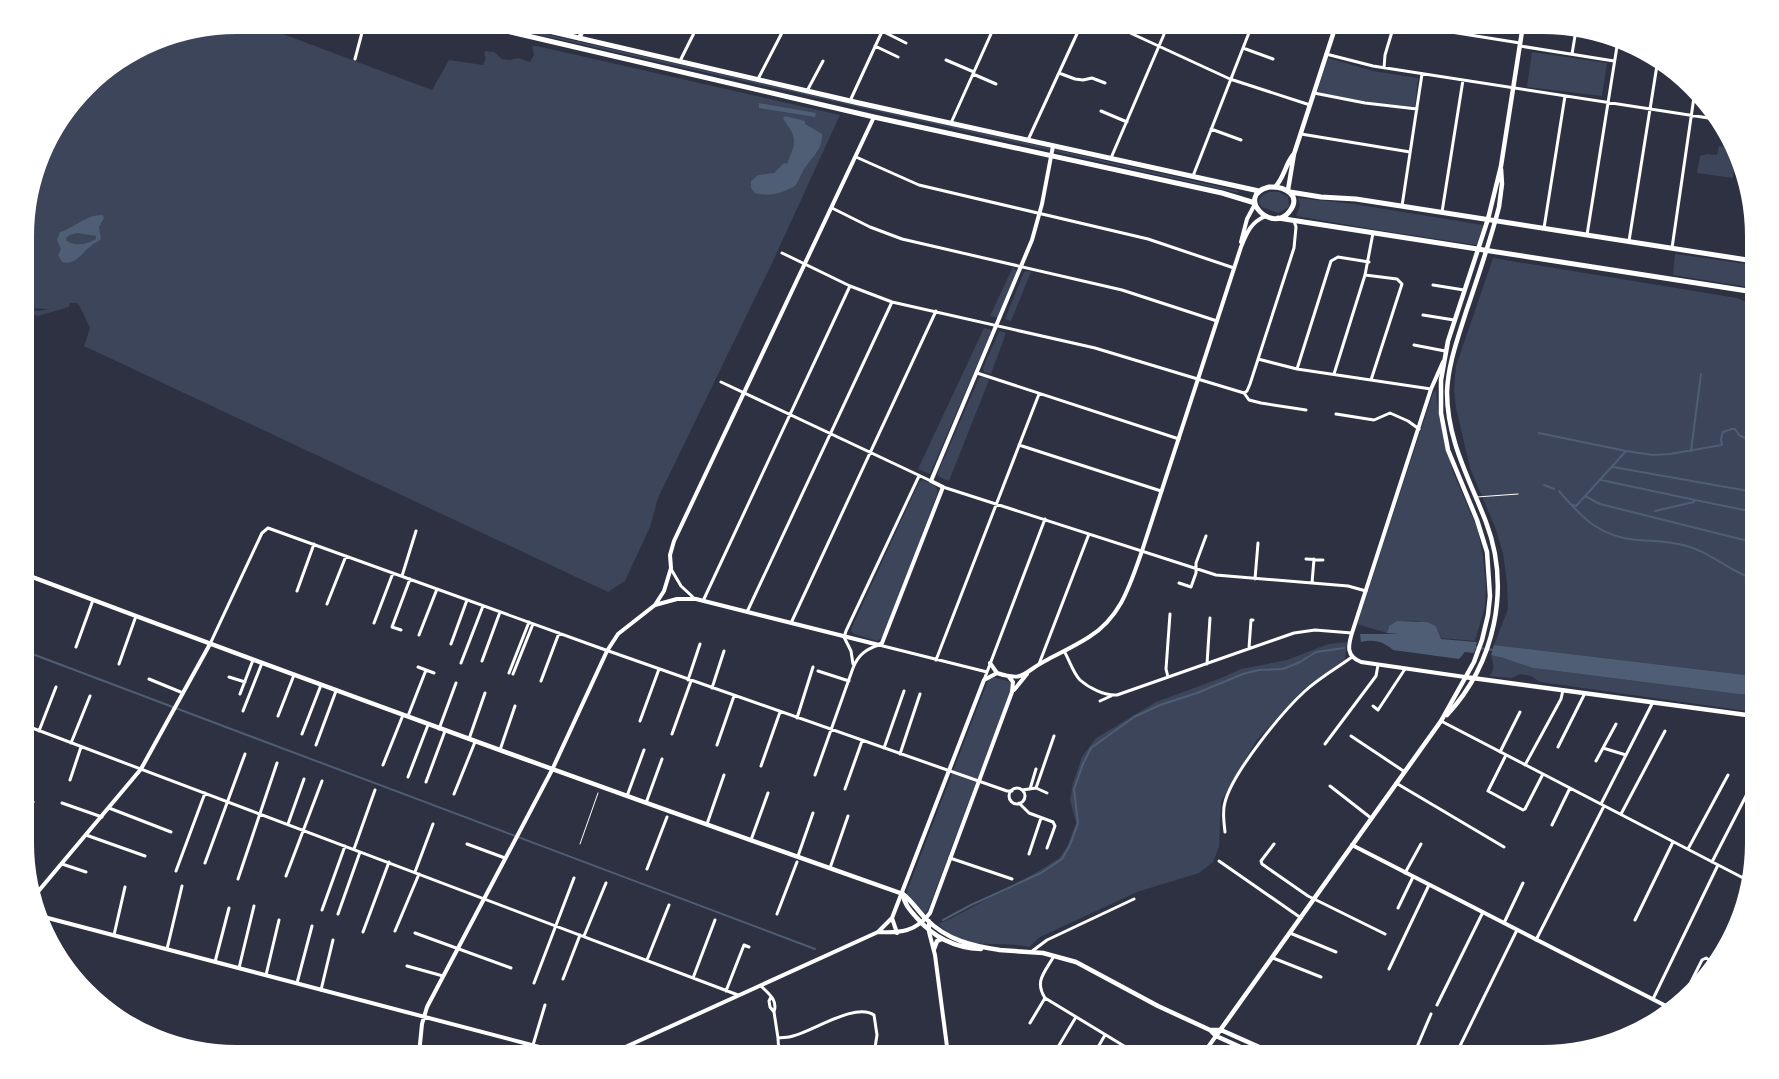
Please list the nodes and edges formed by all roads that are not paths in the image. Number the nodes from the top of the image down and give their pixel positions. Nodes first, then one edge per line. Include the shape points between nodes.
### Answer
1 (362, 34) edge
2 (517, 34) edge
3 (562, 34) edge
4 (581, 34) edge
5 (694, 34) edge
6 (781, 34) edge
7 (881, 34) edge
8 (888, 34) edge
9 (991, 34) edge
10 (1076, 34) edge
11 (1133, 34) edge
12 (1164, 34) edge
13 (1248, 34) edge
14 (1333, 34) edge
15 (1391, 34) edge
16 (1461, 34) edge
17 (1522, 34) edge
18 (1575, 36) edge
19 (579, 38) junction
20 (906, 43) dead end
21 (1520, 44) junction
22 (875, 46) junction
23 (1159, 46) junction
24 (570, 47) junction
25 (1243, 48) junction
26 (1617, 48) edge
27 (1326, 54) junction
28 (1572, 54) junction
29 (898, 57) dead end
30 (355, 59) dead end
31 (1273, 59) dead end
32 (946, 60) dead end
33 (680, 61) junction
34 (823, 61) dead end
35 (1614, 61) junction
36 (1384, 68) junction
37 (1657, 69) edge
38 (973, 73) junction
39 (1059, 73) junction
40 (1422, 74) junction
41 (758, 79) junction
42 (1230, 79) junction
43 (1463, 80) junction
44 (1105, 83) dead end
45 (996, 84) dead end
46 (1513, 88) junction
47 (807, 90) junction
48 (1314, 93) junction
49 (1565, 96) junction
50 (850, 100) junction
51 (1693, 101) edge
52 (1608, 102) junction
53 (1310, 105) junction
54 (1417, 109) junction
55 (1650, 109) junction
56 (890, 110) junction
57 (1101, 111) dead end
58 (1691, 116) junction
59 (874, 117) junction
60 (1707, 119) edge
61 (1127, 122) junction
62 (950, 123) junction
63 (1211, 129) junction
64 (1300, 134) junction
65 (1028, 140) junction
66 (1241, 140) dead end
67 (1053, 146) junction
68 (1410, 152) junction
69 (1294, 154) junction
70 (1052, 156) junction
71 (856, 157) junction
72 (1111, 158) junction
73 (1501, 166) junction
74 (1192, 177) junction
75 (1275, 186) junction
76 (1259, 190) junction
77 (1289, 191) junction
78 (1255, 204) junction
79 (1402, 206) junction
80 (832, 208) junction
81 (1442, 212) junction
82 (1040, 214) junction
83 (1266, 216) junction
84 (1278, 218) junction
85 (1488, 219) junction
86 (1495, 221) junction
87 (1298, 224) junction
88 (1544, 228) junction
89 (1373, 233) junction
90 (1587, 235) junction
91 (1629, 242) junction
92 (1241, 246) junction
93 (1672, 248) junction
94 (1478, 249) junction
95 (1486, 250) junction
96 (782, 253) dead end
97 (1745, 260) edge
98 (1369, 262) junction
99 (805, 264) junction
100 (1022, 267) junction
101 (1234, 268) junction
102 (1365, 275) junction
103 (1433, 285) dead end
104 (850, 286) junction
105 (1464, 290) junction
106 (1745, 291) edge
107 (892, 302) junction
108 (936, 311) junction
109 (1423, 315) dead end
110 (1454, 320) junction
111 (1217, 321) junction
112 (998, 325) junction
113 (1414, 345) dead end
114 (1445, 351) junction
115 (1258, 359) junction
116 (1443, 362) junction
117 (1297, 369) junction
118 (977, 373) junction
119 (1334, 374) junction
120 (1198, 379) junction
121 (1371, 380) junction
122 (722, 382) dead end
123 (1431, 389) junction
124 (744, 393) junction
125 (1244, 393) junction
126 (1040, 394) junction
127 (1306, 410) dead end
128 (1336, 414) dead end
129 (790, 415) junction
130 (1418, 429) junction
131 (830, 434) junction
132 (1178, 439) junction
133 (1019, 445) junction
134 (870, 453) junction
135 (919, 476) junction
136 (931, 482) junction
137 (943, 487) junction
138 (1162, 491) junction
139 (1518, 494) dead end
140 (1476, 497) junction
141 (996, 503) junction
142 (1045, 519) junction
143 (416, 531) dead end
144 (1089, 534) junction
145 (1206, 536) dead end
146 (1258, 543) dead end
147 (314, 544) junction
148 (1142, 551) junction
149 (346, 556) junction
150 (1306, 559) dead end
151 (1314, 559) junction
152 (1323, 560) dead end
153 (671, 568) junction
154 (1196, 568) junction
155 (393, 573) junction
156 (402, 576) junction
157 (34, 578) edge
158 (410, 579) junction
159 (1255, 579) junction
160 (1179, 583) dead end
161 (1312, 583) junction
162 (436, 589) junction
163 (297, 591) dead end
164 (1366, 591) junction
165 (696, 599) junction
166 (93, 600) junction
167 (468, 600) junction
168 (703, 601) junction
169 (327, 604) dead end
170 (655, 604) junction
171 (482, 606) junction
172 (500, 612) junction
173 (747, 612) junction
174 (1170, 614) dead end
175 (136, 616) junction
176 (1210, 618) dead end
177 (1253, 620) dead end
178 (374, 623) dead end
179 (531, 623) junction
180 (791, 623) junction
181 (401, 630) dead end
182 (559, 633) junction
183 (1352, 633) junction
184 (419, 635) dead end
185 (844, 637) junction
186 (210, 644) junction
187 (451, 644) dead end
188 (700, 644) dead end
189 (879, 645) junction
190 (76, 647) dead end
191 (1249, 648) junction
192 (1064, 650) junction
193 (607, 651) junction
194 (724, 651) dead end
195 (1352, 657) junction
196 (253, 660) junction
197 (936, 660) junction
198 (482, 661) dead end
199 (262, 663) junction
200 (461, 663) dead end
201 (990, 663) junction
202 (119, 664) dead end
203 (1039, 664) junction
204 (1207, 664) junction
205 (1378, 665) junction
206 (418, 667) dead end
207 (813, 667) dead end
208 (853, 668) junction
209 (659, 669) junction
210 (1405, 669) junction
211 (426, 670) junction
212 (818, 671) dead end
213 (987, 672) junction
214 (1028, 672) junction
215 (434, 673) dead end
216 (997, 673) junction
217 (509, 674) dead end
218 (514, 674) dead end
219 (294, 675) junction
220 (230, 676) dead end
221 (1009, 677) junction
222 (1168, 677) junction
223 (1465, 677) junction
224 (1474, 678) junction
225 (149, 679) dead end
226 (689, 680) junction
227 (984, 680) junction
228 (541, 681) dead end
229 (849, 681) junction
230 (245, 682) junction
231 (456, 683) dead end
232 (321, 685) junction
233 (56, 687) dead end
234 (712, 688) junction
235 (1564, 690) junction
236 (336, 691) junction
237 (904, 691) dead end
238 (1012, 692) junction
239 (183, 693) junction
240 (485, 693) dead end
241 (1585, 693) junction
242 (240, 694) dead end
243 (920, 694) dead end
244 (90, 696) dead end
245 (734, 696) junction
246 (1111, 696) junction
247 (1100, 701) dead end
248 (1653, 702) junction
249 (515, 706) dead end
250 (1373, 706) dead end
251 (243, 711) dead end
252 (780, 712) junction
253 (1520, 712) dead end
254 (1745, 715) edge
255 (278, 716) dead end
256 (405, 716) junction
257 (796, 718) junction
258 (640, 721) dead end
259 (1441, 721) junction
260 (1616, 724) dead end
261 (428, 725) junction
262 (34, 729) edge
263 (442, 730) junction
264 (832, 730) junction
265 (39, 731) junction
266 (1665, 731) dead end
267 (302, 734) dead end
268 (672, 734) dead end
269 (1054, 736) dead end
270 (1351, 736) dead end
271 (468, 739) junction
272 (862, 741) junction
273 (475, 742) junction
274 (71, 743) junction
275 (716, 744) dead end
276 (1325, 744) dead end
277 (316, 745) dead end
278 (81, 747) junction
279 (1558, 747) dead end
280 (884, 748) junction
281 (1603, 748) junction
282 (644, 750) dead end
283 (500, 751) junction
284 (1500, 752) junction
285 (245, 754) dead end
286 (900, 754) junction
287 (1506, 755) junction
288 (1626, 755) junction
289 (662, 759) dead end
290 (1596, 761) dead end
291 (277, 763) dead end
292 (383, 765) dead end
293 (1525, 765) junction
294 (761, 766) dead end
295 (141, 769) junction
296 (1036, 769) dead end
297 (552, 770) junction
298 (948, 771) junction
299 (1405, 772) junction
300 (724, 774) dead end
301 (1543, 774) junction
302 (815, 775) dead end
303 (1728, 775) dead end
304 (408, 778) dead end
305 (304, 779) dead end
306 (70, 780) dead end
307 (322, 781) dead end
308 (426, 782) dead end
309 (979, 782) junction
310 (1396, 783) junction
311 (1330, 786) dead end
312 (1036, 788) junction
313 (1570, 788) junction
314 (845, 789) dead end
315 (375, 790) dead end
316 (1026, 790) junction
317 (205, 793) junction
318 (768, 793) dead end
319 (1008, 793) junction
320 (1047, 793) dead end
321 (454, 794) dead end
322 (598, 794) dead end
323 (627, 796) junction
324 (1745, 800) edge
325 (62, 802) dead end
326 (228, 802) junction
327 (646, 803) junction
328 (1022, 803) junction
329 (1602, 805) junction
330 (109, 808) junction
331 (814, 813) dead end
332 (260, 814) junction
333 (1620, 814) junction
334 (667, 816) dead end
335 (848, 816) dead end
336 (102, 817) junction
337 (1041, 818) junction
338 (1372, 818) junction
339 (288, 824) junction
340 (433, 824) dead end
341 (707, 824) junction
342 (1552, 825) dead end
343 (303, 830) junction
344 (171, 832) dead end
345 (1224, 832) dead end
346 (86, 835) junction
347 (751, 840) junction
348 (1673, 842) junction
349 (467, 844) dead end
350 (580, 844) dead end
351 (1274, 844) dead end
352 (1421, 844) dead end
353 (1352, 845) junction
354 (345, 846) junction
355 (1504, 847) dead end
356 (1048, 848) dead end
357 (354, 849) junction
358 (1688, 849) junction
359 (360, 852) junction
360 (1028, 854) dead end
361 (145, 856) dead end
362 (798, 856) junction
363 (506, 858) junction
364 (950, 858) junction
365 (1219, 861) dead end
366 (389, 862) junction
367 (797, 862) dead end
368 (1712, 862) junction
369 (205, 863) dead end
370 (62, 864) junction
371 (1718, 865) junction
372 (830, 868) junction
373 (647, 869) dead end
374 (176, 871) dead end
375 (86, 872) dead end
376 (417, 873) junction
377 (1405, 873) junction
378 (286, 876) dead end
379 (1413, 877) junction
380 (574, 878) dead end
381 (1742, 878) edge
382 (238, 879) dead end
383 (1012, 879) dead end
384 (606, 883) dead end
385 (1523, 883) dead end
386 (1429, 885) junction
387 (182, 886) dead end
388 (125, 887) dead end
389 (40, 890) edge
390 (903, 894) junction
391 (484, 898) junction
392 (1134, 899) dead end
393 (1314, 900) junction
394 (669, 904) dead end
395 (254, 906) dead end
396 (229, 908) dead end
397 (1398, 908) dead end
398 (322, 910) dead end
399 (1483, 912) junction
400 (338, 914) dead end
401 (777, 914) dead end
402 (48, 917) edge
403 (892, 918) junction
404 (1302, 918) junction
405 (279, 920) dead end
406 (715, 920) dead end
407 (927, 920) junction
408 (1635, 920) dead end
409 (1504, 923) junction
410 (922, 924) junction
411 (312, 926) dead end
412 (555, 926) junction
413 (928, 928) junction
414 (1517, 930) junction
415 (395, 931) dead end
416 (363, 932) dead end
417 (878, 932) junction
418 (897, 932) junction
419 (415, 933) dead end
420 (1290, 933) junction
421 (1385, 934) dead end
422 (114, 935) junction
423 (582, 936) junction
424 (942, 939) junction
425 (333, 940) dead end
426 (1536, 940) junction
427 (749, 947) dead end
428 (458, 948) junction
429 (168, 949) junction
430 (934, 949) junction
431 (1000, 950) junction
432 (1031, 952) junction
433 (1336, 952) dead end
434 (1054, 955) junction
435 (1273, 958) junction
436 (1708, 959) edge
437 (647, 960) junction
438 (215, 962) junction
439 (407, 966) dead end
440 (239, 968) junction
441 (511, 968) dead end
442 (1389, 969) dead end
443 (266, 975) junction
444 (443, 976) junction
445 (1321, 977) dead end
446 (693, 978) junction
447 (1693, 978) edge
448 (563, 979) dead end
449 (297, 983) junction
450 (534, 983) dead end
451 (761, 986) junction
452 (322, 990) junction
453 (726, 991) junction
454 (739, 995) junction
455 (1046, 998) junction
456 (1653, 999) junction
457 (545, 1005) dead end
458 (1437, 1005) dead end
459 (1664, 1005) edge
460 (1431, 1014) dead end
461 (424, 1016) junction
462 (1076, 1017) junction
463 (1030, 1023) dead end
464 (1210, 1030) junction
465 (1221, 1030) junction
466 (1105, 1035) junction
467 (1216, 1036) junction
468 (778, 1038) junction
469 (421, 1045) edge
470 (533, 1045) joint
471 (631, 1045) edge
472 (778, 1045) edge
473 (875, 1045) edge
474 (947, 1045) edge
475 (1059, 1045) edge
476 (1099, 1045) edge
477 (1122, 1045) edge
478 (1210, 1045) edge
479 (1236, 1045) edge
480 (1254, 1045) edge
481 (1418, 1045) edge
482 (1460, 1045) edge

1 - 30 street
2 - 24 main road
3 - 19 main road
4 - 19 main road
5 - 33 street
6 - 41 street
7 - 22 street
8 - 20 street
9 - 38 street
10 - 39 street
11 - 23 street
12 - 23 street
13 - 25 street
14 - 27 main road
15 - 36 street
16 - 21 street
17 - 21 main road
18 - 28 street
19 - 24 main road
19 - 33 main road
21 - 28 street
21 - 46 main road
22 - 29 street
22 - 50 street
23 - 42 street
23 - 61 street
24 - 59 main road
25 - 31 street
25 - 42 street
26 - 35 street
27 - 36 street
27 - 48 main road
28 - 35 street
32 - 38 street
33 - 41 main road
34 - 47 street
35 - 52 street
36 - 40 street
37 - 55 street
38 - 45 street
38 - 62 street
39 - 44 street
39 - 65 street
40 - 43 street
40 - 54 street
41 - 47 main road
42 - 53 street
42 - 63 street
43 - 46 street
43 - 81 street
46 - 49 street
46 - 73 main road
47 - 50 main road
48 - 53 main road
48 - 54 street
49 - 52 street
49 - 88 street
50 - 56 main road
51 - 58 street
52 - 55 street
52 - 90 street
53 - 64 main road
54 - 68 street
55 - 58 street
55 - 91 street
56 - 59 main road via 881,111
56 - 62 main road
57 - 61 street
58 - 60 street
58 - 93 street
59 - 70 main road
59 - 71 street
61 - 72 street
62 - 65 main road
63 - 66 street
63 - 74 street
64 - 68 street
64 - 69 main road
65 - 67 main road
67 - 70 street
67 - 72 main road
68 - 79 street
69 - 75 main road
69 - 77 main road
70 - 78 main road via 1233,196
70 - 82 street
71 - 80 street
71 - 82 street via 919,185
72 - 74 main road
73 - 85 main road
73 - 86 main road via 1501,192
74 - 76 main road
75 - 76 main road
75 - 77 main road
76 - 78 main road
77 - 79 main road
77 - 84 main road via 1293,206 1287,215
78 - 83 main road
78 - 92 street via 1246,220
79 - 81 main road
80 - 99 street
80 - 100 street via 902,239
81 - 85 main road
82 - 100 street
82 - 101 street via 1148,239
83 - 84 main road
83 - 92 street via 1250,226
84 - 87 main road
85 - 86 main road
85 - 94 main road
86 - 88 main road
86 - 95 main road
87 - 89 main road
87 - 115 street via 1294,248
88 - 90 main road
89 - 94 main road
89 - 98 street
90 - 91 main road
91 - 93 main road
92 - 101 street
93 - 97 main road
94 - 95 main road
94 - 105 main road
95 - 106 main road
95 - 140 main road via 1455,346 1448,380 1450,421 1456,451
96 - 99 street
98 - 102 street
98 - 117 street via 1338,257 1331,261
99 - 104 street
99 - 124 street
100 - 111 street via 1122,290
100 - 112 street
101 - 111 street
102 - 119 street
102 - 121 street via 1397,279 1402,284
103 - 105 street
104 - 107 street
104 - 129 street
105 - 110 main road
107 - 108 street
107 - 131 street
108 - 112 street
108 - 134 street
109 - 110 street
110 - 114 main road
111 - 120 street
112 - 118 street
112 - 120 street via 1095,348
113 - 114 street
114 - 116 main road
115 - 117 street
115 - 125 street
116 - 123 street
116 - 223 main road via 1440,392 1446,441 1481,531 1488,562 1490,605 1482,640
117 - 119 street
118 - 126 street
118 - 136 street
119 - 121 street
120 - 125 street
120 - 132 street
121 - 123 street
122 - 124 street
123 - 130 street
124 - 129 street
124 - 153 street via 672,545
125 - 127 street via 1249,400
126 - 132 street
126 - 133 street
128 - 130 street via 1374,420 1390,413 1408,420
129 - 131 street
129 - 168 street
130 - 164 street
131 - 134 street
131 - 173 street
132 - 138 street
133 - 138 street
133 - 141 street
134 - 135 street
134 - 180 street
135 - 136 street
135 - 185 street
136 - 137 street
137 - 141 street
137 - 189 street
138 - 148 street
139 - 140 lane
140 - 224 main road via 1491,538 1497,604 1485,655
141 - 142 street
141 - 197 street
142 - 144 street
142 - 201 street
143 - 156 street
144 - 148 street
144 - 203 street
145 - 154 street
146 - 159 street
147 - 149 street
147 - 163 street
147 - 186 street via 268,528 262,534
148 - 154 street
148 - 192 street via 1128,590 1113,616 1091,636
149 - 155 street
149 - 169 street
150 - 151 street
151 - 152 street
151 - 161 street
153 - 165 street via 681,586
153 - 170 street via 664,590
154 - 159 street via 1216,575
154 - 160 street via 1191,586
155 - 156 street
155 - 178 street
156 - 158 street
157 - 166 main road
158 - 162 street
158 - 181 street via 392,626
159 - 161 street
161 - 164 street
162 - 167 street
162 - 184 street
164 - 183 street
165 - 168 street
165 - 170 street via 677,598
166 - 175 main road
166 - 190 street
167 - 171 street
167 - 187 street
168 - 173 street
170 - 193 street via 618,634
171 - 172 street
171 - 200 street
172 - 179 street
172 - 198 street
173 - 180 street
174 - 222 street
175 - 186 main road
175 - 202 street
176 - 204 street
177 - 191 street via 1250,620
179 - 182 street
179 - 217 street
179 - 218 street
180 - 185 street
182 - 193 street
182 - 228 street
183 - 191 street via 1304,630
183 - 195 street
185 - 189 street
185 - 208 street via 851,651
186 - 196 main road
186 - 239 street
188 - 226 street
189 - 197 street
189 - 208 street via 861,654
191 - 204 street
192 - 203 street
192 - 246 street via 1079,679
193 - 209 street
193 - 297 street
194 - 234 street
195 - 205 street
195 - 345 street via 1306,690 1280,717 1248,759 1225,800
196 - 199 main road
196 - 230 street
197 - 213 street
199 - 219 main road
199 - 251 street
201 - 213 street
201 - 216 street
203 - 214 street
204 - 222 street
205 - 210 street
205 - 276 street via 1376,676
206 - 211 street
207 - 257 street
208 - 229 street
209 - 226 street
209 - 258 street
210 - 223 street
210 - 250 street via 1378,710
211 - 215 street
211 - 256 street
212 - 229 street
213 - 227 street
214 - 221 street via 1020,677
214 - 238 street
216 - 221 street
216 - 227 street
219 - 232 main road
219 - 255 street
220 - 230 street
221 - 238 street via 1013,682
222 - 246 street
223 - 224 main road
223 - 259 main road
224 - 235 main road
224 - 259 main road
225 - 239 street
226 - 234 street
226 - 268 street
227 - 298 street
229 - 264 street
230 - 242 street
231 - 263 street
232 - 236 main road
232 - 267 street
233 - 265 street
234 - 245 street
235 - 241 main road
235 - 293 street
236 - 256 main road
236 - 277 street
237 - 280 street
238 - 309 street
239 - 295 street
240 - 271 street
241 - 248 main road
241 - 279 street
243 - 286 street
244 - 274 street
245 - 252 street
245 - 275 street
246 - 247 street
248 - 254 main road
248 - 288 street
249 - 283 street
252 - 257 street
252 - 294 street
253 - 284 street
256 - 261 main road
256 - 292 street
257 - 264 street
259 - 284 street
259 - 299 main road
260 - 281 street
261 - 263 main road
261 - 304 street
262 - 265 street
263 - 271 main road
263 - 308 street
264 - 272 street
264 - 302 street
265 - 274 street
266 - 333 street
269 - 312 street
270 - 299 street
271 - 273 main road
272 - 280 street
272 - 314 street
273 - 283 main road
273 - 321 street
274 - 278 street
278 - 295 street
278 - 306 street
280 - 286 street
281 - 288 street
281 - 290 street
282 - 323 street
283 - 297 main road
284 - 287 street
285 - 326 street
286 - 298 street
287 - 293 street
287 - 301 street via 1488,791 1523,810
288 - 329 street
289 - 327 street
291 - 332 street
293 - 301 street
295 - 317 street
295 - 330 street
296 - 316 street
297 - 323 main road
297 - 363 street
298 - 309 street
298 - 390 street
299 - 310 main road
300 - 341 street
301 - 313 street
303 - 358 street
305 - 339 street
307 - 343 street
309 - 319 street
309 - 364 street
310 - 338 main road
310 - 355 street
311 - 338 street
312 - 316 street
312 - 320 street
313 - 329 street
313 - 342 street
315 - 357 street
316 - 319 street via 1016,788
316 - 328 street
317 - 326 street
317 - 374 street
318 - 347 street
319 - 328 street via 1012,802
322 - 350 lane
323 - 327 main road
324 - 368 street
325 - 336 street
326 - 332 street
326 - 369 street
327 - 341 main road
328 - 337 street via 1029,813
329 - 333 street
329 - 426 street
330 - 336 street
330 - 344 street
331 - 362 street
332 - 339 street
332 - 382 street
333 - 348 street
334 - 373 street
335 - 372 street
336 - 346 street
337 - 356 street via 1055,826
337 - 360 street
338 - 353 main road
339 - 343 street
340 - 376 street
341 - 347 main road
343 - 354 street
343 - 378 street
346 - 361 street
346 - 370 street
347 - 362 main road
348 - 358 street
348 - 408 street
349 - 363 street
351 - 393 street via 1262,864
352 - 377 street
353 - 377 street
353 - 393 main road
354 - 357 street
354 - 398 street
357 - 359 street
358 - 368 street
359 - 366 street
359 - 400 street
362 - 372 main road
363 - 391 street
364 - 383 street
364 - 407 street
365 - 404 street
366 - 376 street
366 - 416 street
367 - 401 street
368 - 371 street
370 - 375 street
370 - 389 street
371 - 381 street
371 - 456 street
372 - 390 main road
376 - 391 street
376 - 415 street
377 - 379 street
379 - 386 street
379 - 397 street
380 - 412 street
384 - 423 street
385 - 409 street
386 - 399 street
386 - 442 street
387 - 429 street
388 - 422 street
390 - 403 street
390 - 407 main road
390 - 410 main road via 906,905
391 - 412 street
391 - 428 street
392 - 432 street via 1047,940
393 - 404 main road
393 - 421 street
394 - 437 street
395 - 440 street
396 - 438 street
399 - 409 street
399 - 458 street
402 - 422 street
403 - 417 street
403 - 418 street
404 - 420 main road
405 - 443 street
406 - 446 street
407 - 410 street
407 - 413 street
407 - 431 main road via 951,938 969,945
409 - 414 street
410 - 413 main road
410 - 418 street
411 - 449 street
412 - 423 street
412 - 450 street
413 - 424 main road
413 - 430 street
414 - 426 street
414 - 482 street
417 - 418 street
417 - 451 street
419 - 428 street
420 - 433 street
420 - 435 main road
422 - 429 street
423 - 437 street
423 - 448 street
424 - 430 main road via 937,941
424 - 431 main road via 969,949
425 - 452 street
426 - 456 street
427 - 453 street via 744,945
428 - 441 street
428 - 444 street
429 - 438 street
430 - 474 street
431 - 432 main road
432 - 434 main road
434 - 455 street via 1040,982 1040,990
434 - 464 main road via 1084,965 1158,1006
435 - 445 street
435 - 465 main road
436 - 447 street via 1702,960
437 - 446 street
438 - 440 street
439 - 444 street
440 - 443 street
443 - 449 street
444 - 461 street
446 - 453 street
449 - 452 street
451 - 454 street
451 - 468 street via 771,997 770,1007
452 - 461 street
453 - 454 street
454 - 471 street
455 - 462 street
455 - 463 street
456 - 459 street
457 - 470 street
460 - 481 street
461 - 469 street
461 - 470 street
462 - 466 street
462 - 475 street
464 - 465 main road
464 - 467 main road
465 - 467 main road
465 - 480 main road
466 - 476 street
466 - 477 street
467 - 478 street
467 - 479 main road
468 - 472 street
468 - 473 street via 792,1037 855,1012 871,1013 877,1029

